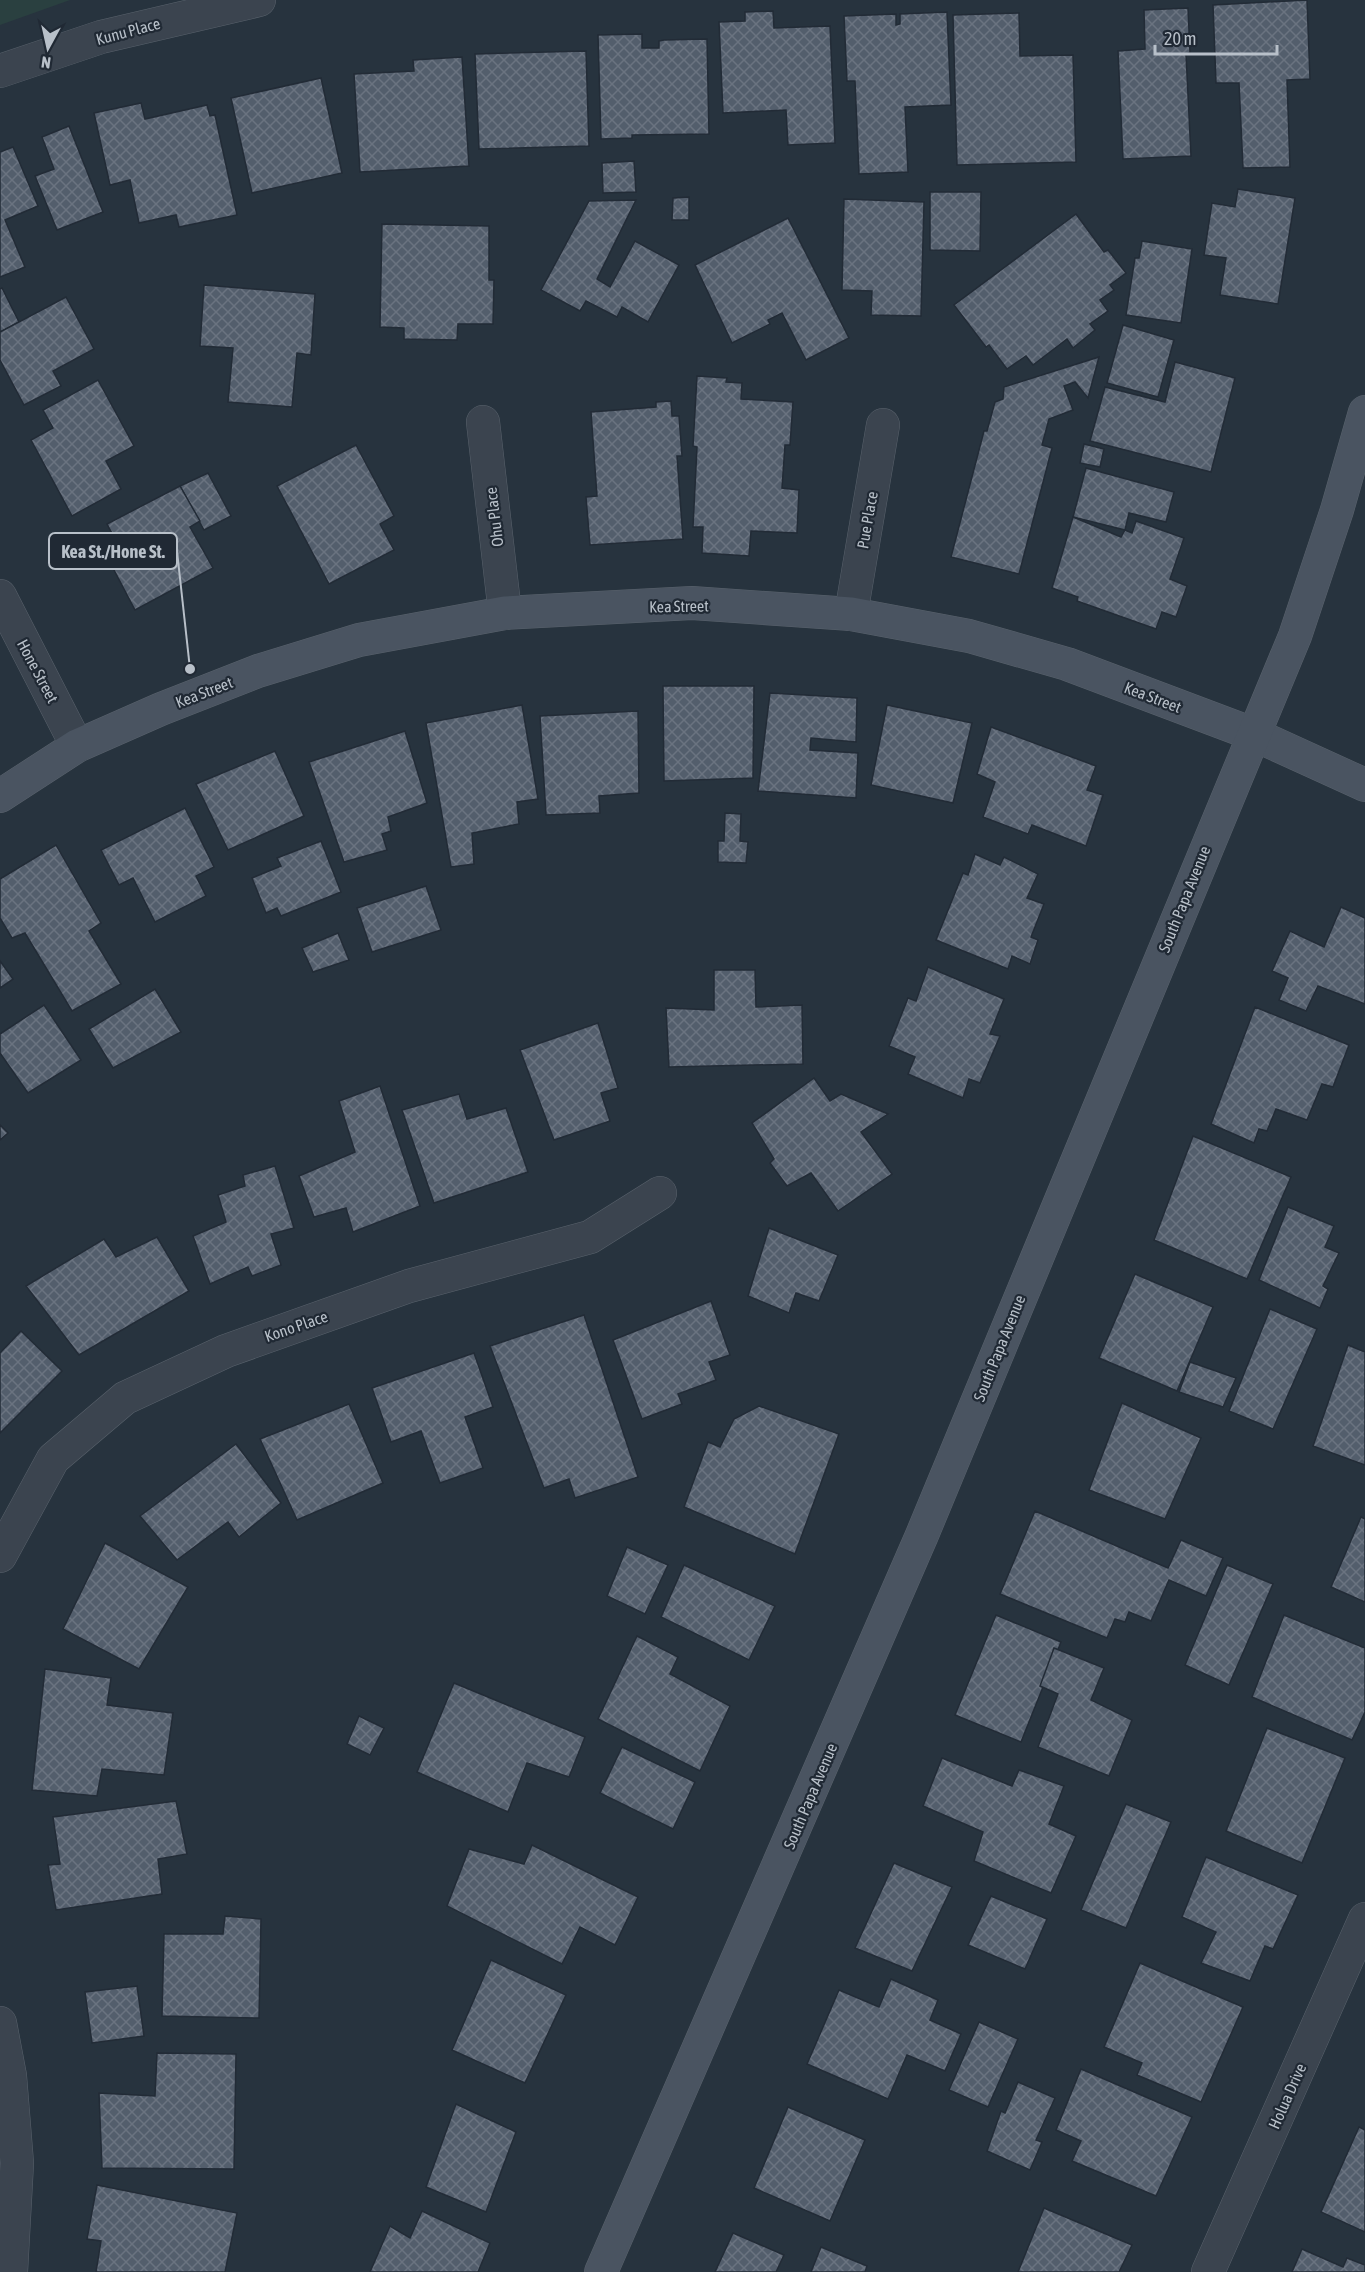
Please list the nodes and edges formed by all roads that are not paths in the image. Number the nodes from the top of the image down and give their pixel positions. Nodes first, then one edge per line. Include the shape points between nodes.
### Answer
1 (259, 0) edge
2 (0, 71) edge
3 (1365, 412) edge
4 (483, 422) dead end
5 (884, 425) dead end
6 (0, 596) edge
7 (505, 613) junction
8 (851, 614) junction
9 (1252, 734) junction
10 (77, 746) junction
11 (1365, 785) edge
12 (0, 796) edge
13 (660, 1193) dead end
14 (0, 1556) edge
15 (1365, 1919) edge
16 (0, 2023) edge
17 (11, 2272) edge
18 (601, 2272) edge
19 (1208, 2272) edge

1 - 2 street, Kunu Place via 101,38
3 - 9 street, South Papa Avenue via 1295,636
4 - 7 street, Ohu Place
5 - 8 street, Pue Place
6 - 10 street, Hone Street
7 - 8 street, Kea Street via 692,603
7 - 10 street, Kea Street via 359,640 258,671
8 - 9 street, Kea Street via 969,636 1067,664
9 - 11 street, Kea Street
9 - 18 street, South Papa Avenue via 922,1535
10 - 12 street, Kea Street
13 - 14 street, Kono Place via 590,1238 409,1286 226,1351 125,1398 53,1459
15 - 19 street, Holua Drive
16 - 17 street via 10,2076 17,2163

